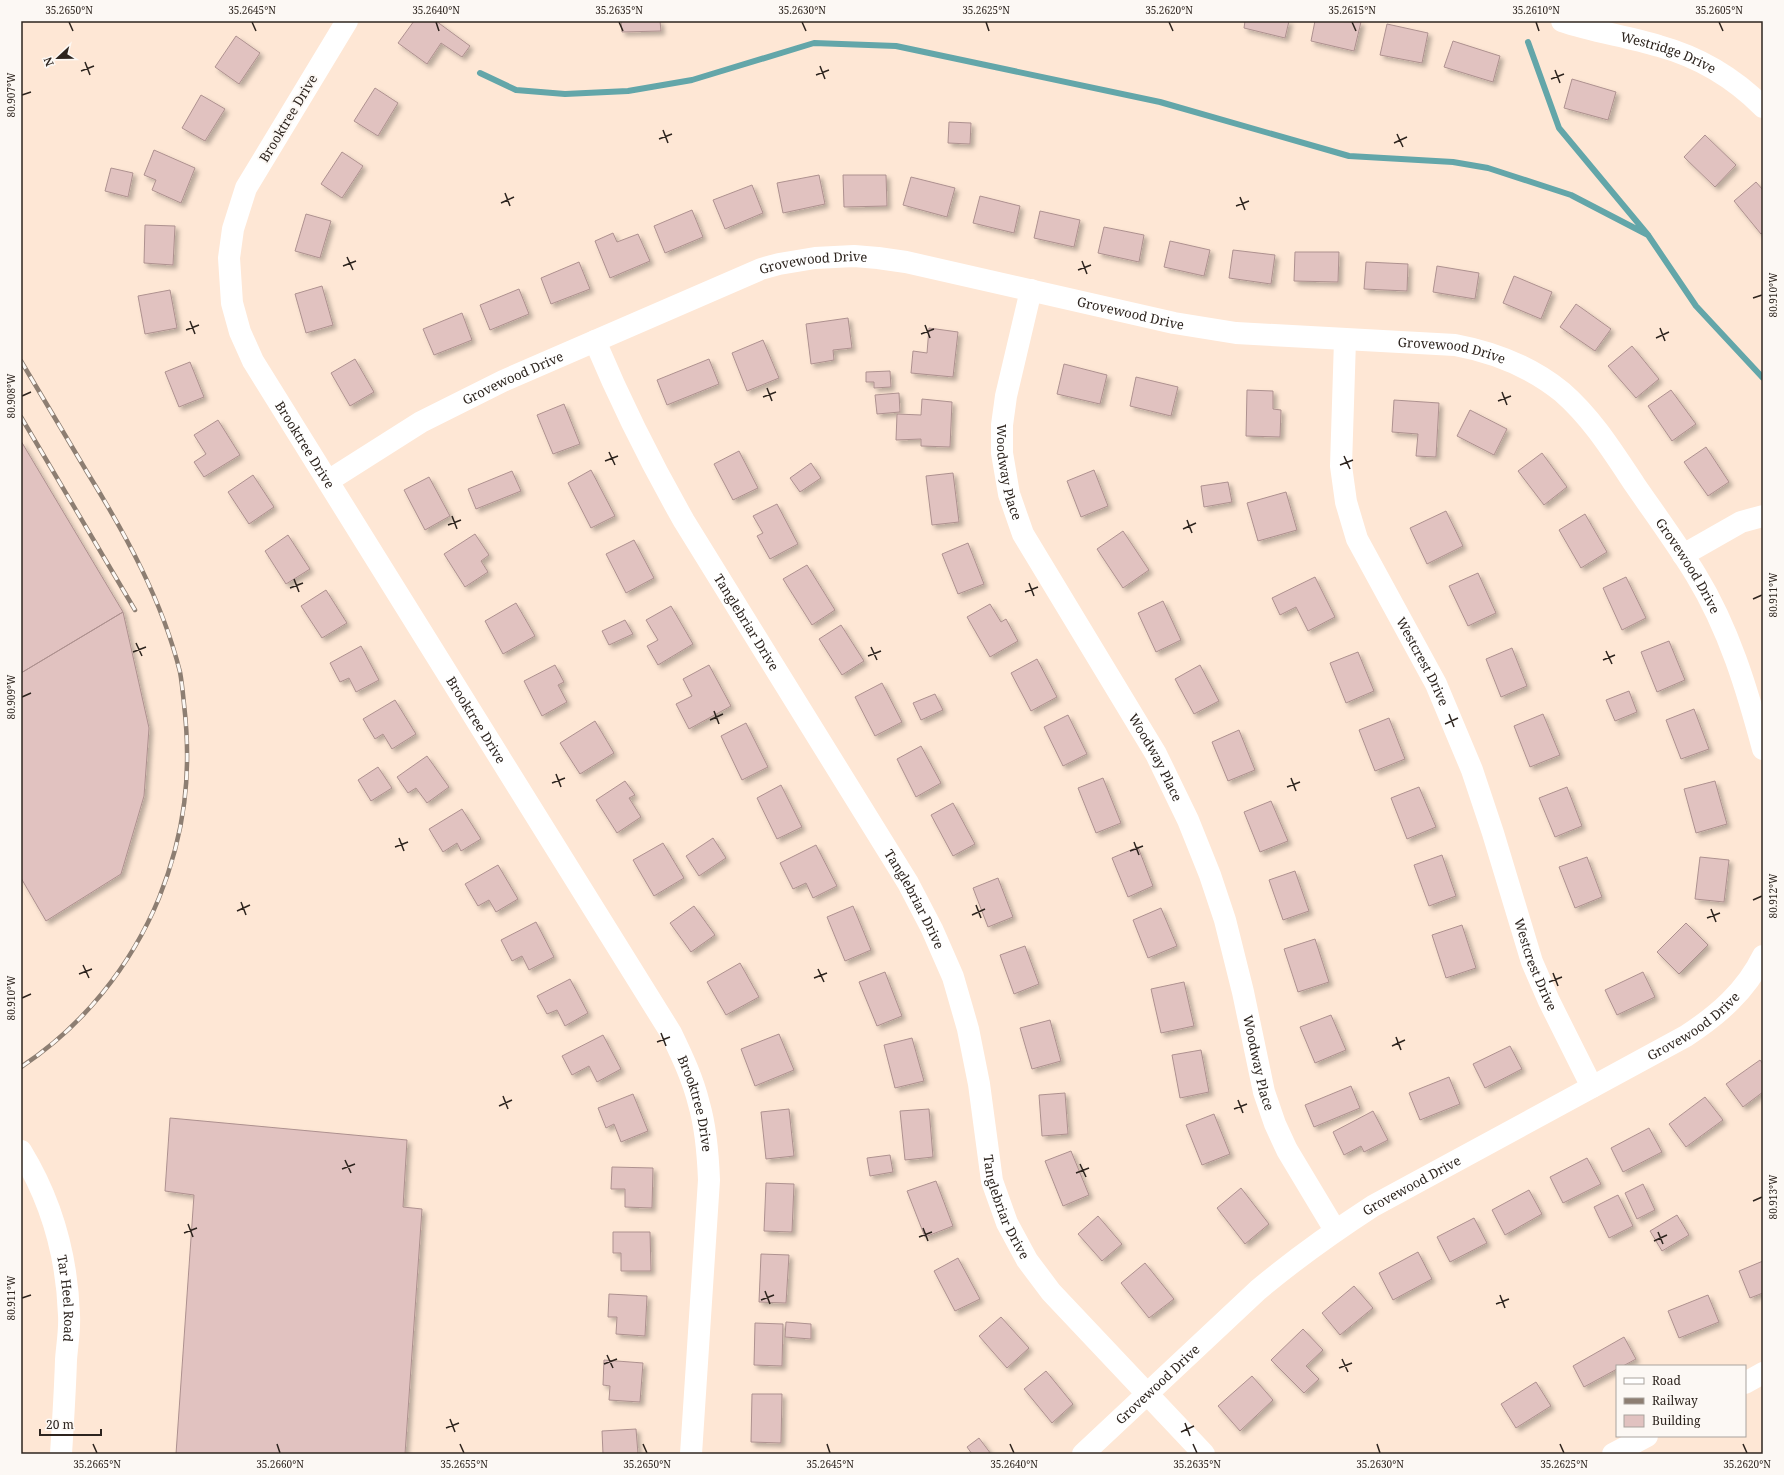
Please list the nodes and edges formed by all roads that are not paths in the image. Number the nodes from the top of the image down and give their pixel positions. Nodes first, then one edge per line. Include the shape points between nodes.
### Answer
1 (347, 21) edge
2 (1562, 21) edge
3 (1763, 107) edge
4 (1031, 290) junction
5 (1345, 340) junction
6 (595, 341) junction
7 (328, 480) junction
8 (1763, 516) edge
9 (1683, 555) junction
10 (1763, 749) edge
11 (1763, 956) edge
12 (1592, 1087) junction
13 (21, 1151) edge
14 (1335, 1230) junction
15 (1763, 1373) edge
16 (1746, 1382) edge
17 (1147, 1394) junction
18 (1644, 1437) edge
19 (61, 1454) edge
20 (691, 1454) edge
21 (1083, 1454) edge
22 (1204, 1454) edge
23 (1613, 1454) edge

1 - 7 street, Brooktree Drive via 246,188 233,229 229,258 232,303 240,332 253,361
2 - 3 street, Westridge Drive via 1600,33 1658,45 1704,63 1734,82
4 - 5 street, Grovewood Drive via 1174,323 1236,333
4 - 6 street, Grovewood Drive via 906,262 854,256 815,258 761,269
4 - 14 street, Woodway Place via 1006,396 1002,425 1002,453 1009,494 1023,534 1156,754 1188,820 1225,920 1264,1092 1275,1124 1287,1150
5 - 9 street, Grovewood Drive via 1455,345 1502,357 1540,376 1562,392 1584,414
5 - 12 street, Westcrest Drive via 1341,466 1346,502 1357,539 1436,684 1472,770 1494,833 1532,962
6 - 7 street, Grovewood Drive via 503,381 422,422
6 - 17 street, Tanglebriar Drive via 619,398 655,471 908,883 932,929 953,977 968,1029 979,1084 992,1181 1007,1223 1027,1260 1051,1292
7 - 20 street, Brooktree Drive via 671,1033 688,1068 700,1105 708,1150 709,1180
8 - 9 street via 1741,522
9 - 10 street, Grovewood Drive via 1720,621 1746,688
11 - 12 street, Grovewood Drive via 1755,973 1730,1003 1704,1024
12 - 14 street, Grovewood Drive via 1373,1206
13 - 19 street, Tar Heel Road via 49,1209 66,1272 69,1316
14 - 17 street, Grovewood Drive via 1288,1264 1258,1290
15 - 16 street
17 - 21 street, Grovewood Drive
17 - 22 street, Tanglebriar Drive
18 - 23 street

